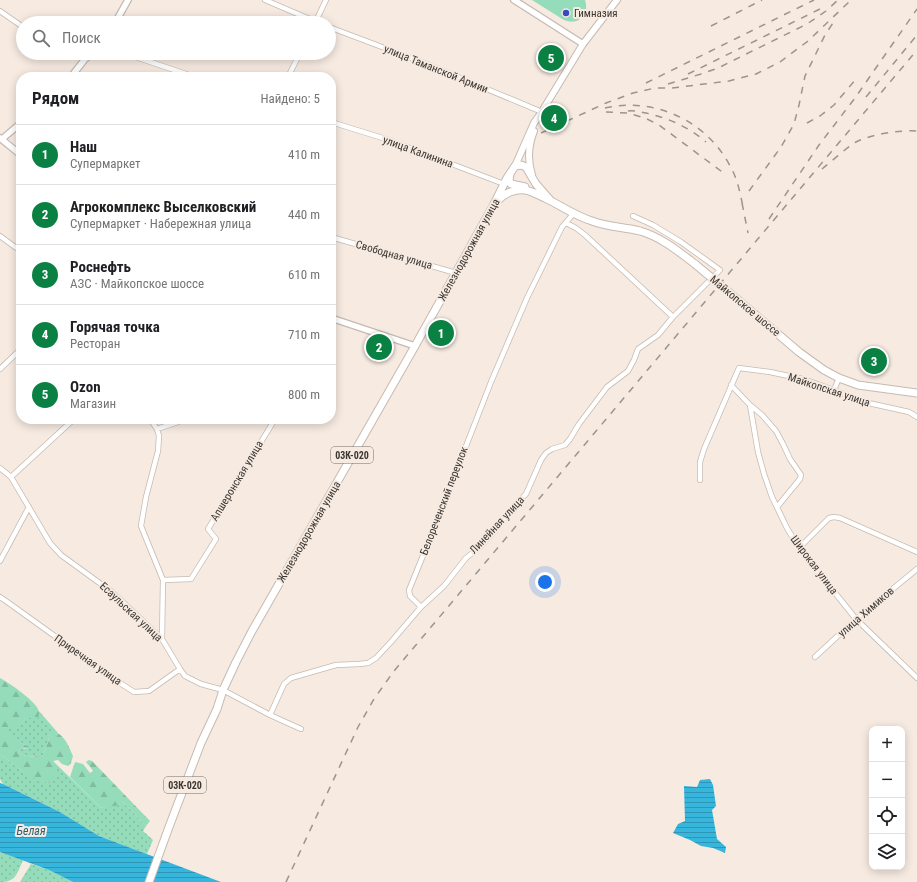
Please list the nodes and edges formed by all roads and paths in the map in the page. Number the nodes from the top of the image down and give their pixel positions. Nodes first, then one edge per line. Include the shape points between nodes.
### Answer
1 (128, 0) edge
2 (265, 0) edge
3 (326, 0) edge
4 (514, 0) edge
5 (617, 0) edge
6 (0, 11) edge
7 (119, 16) edge
8 (300, 16) edge
9 (319, 16) edge
10 (16, 22) edge
11 (336, 30) edge
12 (583, 44) junction
13 (84, 60) edge
14 (144, 60) edge
15 (296, 60) edge
16 (75, 72) edge
17 (179, 72) edge
18 (290, 72) edge
19 (541, 112) junction
20 (336, 124) edge
21 (16, 127) edge
22 (1, 138) edge
23 (16, 151) edge
24 (513, 169) junction
25 (534, 180) junction
26 (504, 184) junction
27 (537, 193) junction
28 (551, 201) junction
29 (492, 208) junction
30 (574, 213) junction
31 (633, 216) dead end
32 (566, 223) junction
33 (0, 236) edge
34 (336, 238) edge
35 (16, 248) edge
36 (456, 273) junction
37 (673, 317) junction
38 (336, 320) edge
39 (415, 346) junction
40 (16, 354) edge
41 (0, 369) edge
42 (839, 378) junction
43 (731, 385) junction
44 (834, 390) junction
45 (917, 393) edge
46 (750, 405) junction
47 (917, 417) edge
48 (69, 424) edge
49 (154, 424) edge
50 (172, 424) edge
51 (272, 424) edge
52 (157, 429) junction
53 (0, 468) edge
54 (11, 478) junction
55 (700, 480) dead end
56 (29, 507) junction
57 (777, 507) junction
58 (799, 548) junction
59 (917, 552) edge
60 (0, 561) edge
61 (917, 568) edge
62 (163, 580) junction
63 (0, 598) edge
64 (421, 607) junction
65 (856, 619) junction
66 (162, 639) junction
67 (815, 657) dead end
68 (180, 669) junction
69 (917, 678) edge
70 (223, 690) junction
71 (270, 715) junction
72 (301, 729) dead end
73 (149, 882) edge

1 - 7 street
2 - 8 street
3 - 9 street
4 - 12 street
5 - 12 main road, Железнодорожная улица
6 - 10 street
11 - 19 street, улица Таманской Армии via 427,64
12 - 19 main road, Железнодорожная улица
13 - 16 street
14 - 17 street
15 - 18 street
19 - 24 main road, Железнодорожная улица
19 - 25 main road via 528,154
20 - 26 street, улица Калинина via 389,140
21 - 22 street
22 - 23 street
24 - 25 main road via 520,165 526,167
24 - 26 main road, Железнодорожная улица / 03К-020
24 - 27 main road via 510,180 512,184
25 - 28 main road
26 - 29 main road, Железнодорожная улица / 03К-020
27 - 28 main road
27 - 29 main road via 523,190 512,192 502,196
28 - 30 main road
29 - 36 main road, Железнодорожная улица / 03К-020
30 - 32 street, Белореченский переулок
30 - 42 main road, Майкопское шоссе, bridge via 592,221 640,231 672,246 799,352
31 - 37 street, Линейная улица via 653,224 720,270
32 - 37 street via 585,235
32 - 64 street, Белореченский переулок via 527,298 494,375 409,590 410,596
33 - 35 street
34 - 36 street, Свободная улица
36 - 39 main road, Железнодорожная улица / 03К-020
37 - 64 street, Линейная улица via 658,335 638,348 628,371 608,387 565,445 546,453 526,494 480,547 466,558 444,586
38 - 39 street
39 - 70 main road, Железнодорожная улица / 03К-020 via 252,631
40 - 41 street
42 - 44 street
42 - 45 main road, Майкопское шоссе via 858,385
43 - 44 street, Майкопская улица via 739,368 802,379
43 - 46 street
43 - 55 street via 704,449 700,462
44 - 47 street, Майкопская улица via 864,402 909,412
46 - 57 street, Широкая улица via 758,452
46 - 57 street via 776,431 801,475
48 - 54 street
49 - 52 street
50 - 52 street
51 - 62 street, Апшеронская улица via 208,529 216,540 191,579
52 - 62 street via 158,451 141,526
53 - 54 street, Есаульская улица
54 - 56 street, Есаульская улица
56 - 60 street
56 - 66 street, Есаульская улица via 50,543 61,555 112,592
57 - 58 street, Широкая улица
58 - 59 street via 829,518 834,517
58 - 65 street, Широкая улица
61 - 65 street, улица Химиков
62 - 66 street
63 - 68 street, Приречная улица via 92,665 134,692 149,691
64 - 71 street via 376,658 368,663 336,666 291,678 284,684
65 - 67 street, улица Химиков
65 - 69 street, Широкая улица
66 - 68 street, Есаульская улица
68 - 70 street, Есаульская улица via 185,676 201,684
70 - 71 street, Есаульская улица
70 - 73 main road, Железнодорожная улица / 03К-020 via 168,827
71 - 72 street, Есаульская улица

